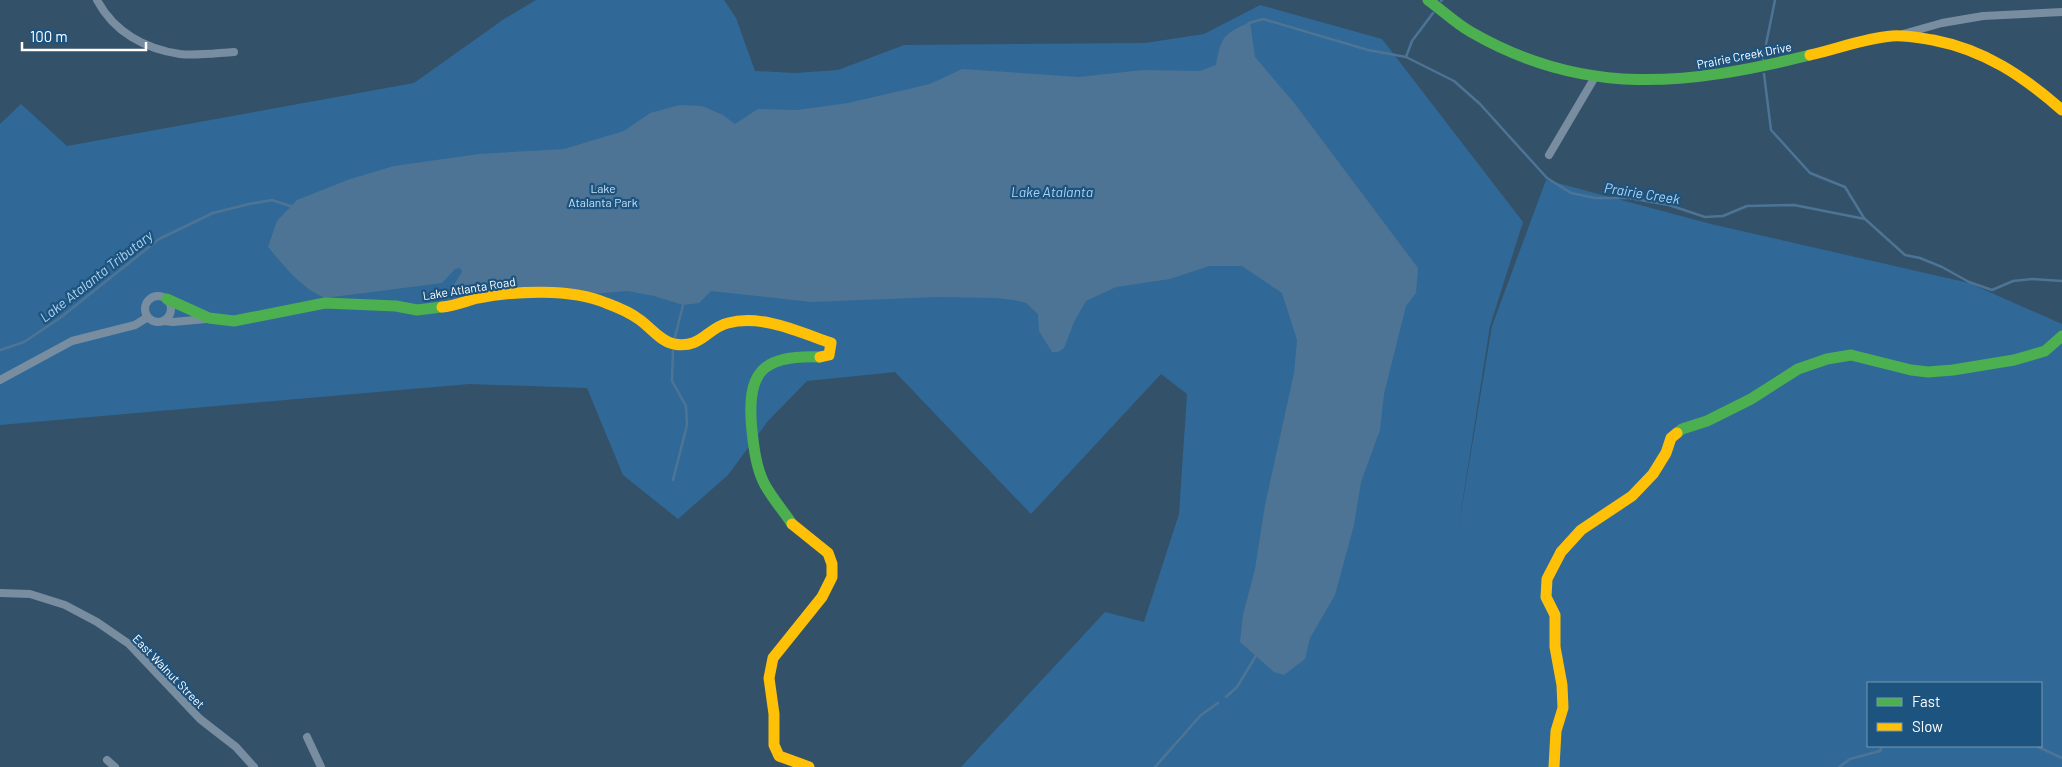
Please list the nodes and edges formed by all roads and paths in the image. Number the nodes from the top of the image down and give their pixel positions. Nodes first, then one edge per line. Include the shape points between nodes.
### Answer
1 (97, 0) edge
2 (1428, 0) edge
3 (2062, 12) edge
4 (1898, 35) junction
5 (234, 52) dead end
6 (1594, 77) junction
7 (2062, 110) edge
8 (1549, 155) dead end
9 (167, 299) junction
10 (148, 317) junction
11 (210, 318) junction
12 (164, 321) junction
13 (2062, 336) edge
14 (0, 380) edge
15 (0, 593) edge
16 (307, 737) dead end
17 (107, 760) dead end
18 (115, 767) edge
19 (254, 767) edge
20 (321, 767) edge
21 (808, 767) edge
22 (1554, 767) edge

1 - 5 street via 118,28 142,44 181,54
2 - 6 street, Prairie Creek Drive via 1469,31 1515,54 1564,71
3 - 4 street via 1983,16
4 - 6 street, Prairie Creek Drive via 1717,77 1616,81
4 - 7 street, Prairie Creek Drive via 1957,47 2004,65 2041,90
6 - 8 street
9 - 10 street via 151,298 146,305
9 - 11 street, Lake Atlanta Road
9 - 12 street via 171,311
10 - 12 street via 155,322
10 - 14 street via 135,325 72,341
11 - 12 street, Lake Atlanta Road
11 - 21 street, Lake Atlanta Road via 234,322 325,303 416,310 480,298 550,293 605,302 639,319 672,344 693,344 727,323 754,320 831,343 829,355 824,357 794,356 774,361 759,373 751,390 755,456 764,483 793,525 828,553 832,564 832,577 822,597 773,658 769,678 774,745 779,756
13 - 22 street via 2045,350 2014,360 1953,370 1911,370 1851,355 1827,359 1798,369 1751,399 1707,421 1682,429 1671,438 1653,474 1632,496 1581,530 1561,552 1547,579 1546,597 1554,615 1563,708 1556,731
15 - 19 street, East Walnut Street via 30,594 65,605 129,644 200,719 236,747
16 - 20 street
17 - 18 street

